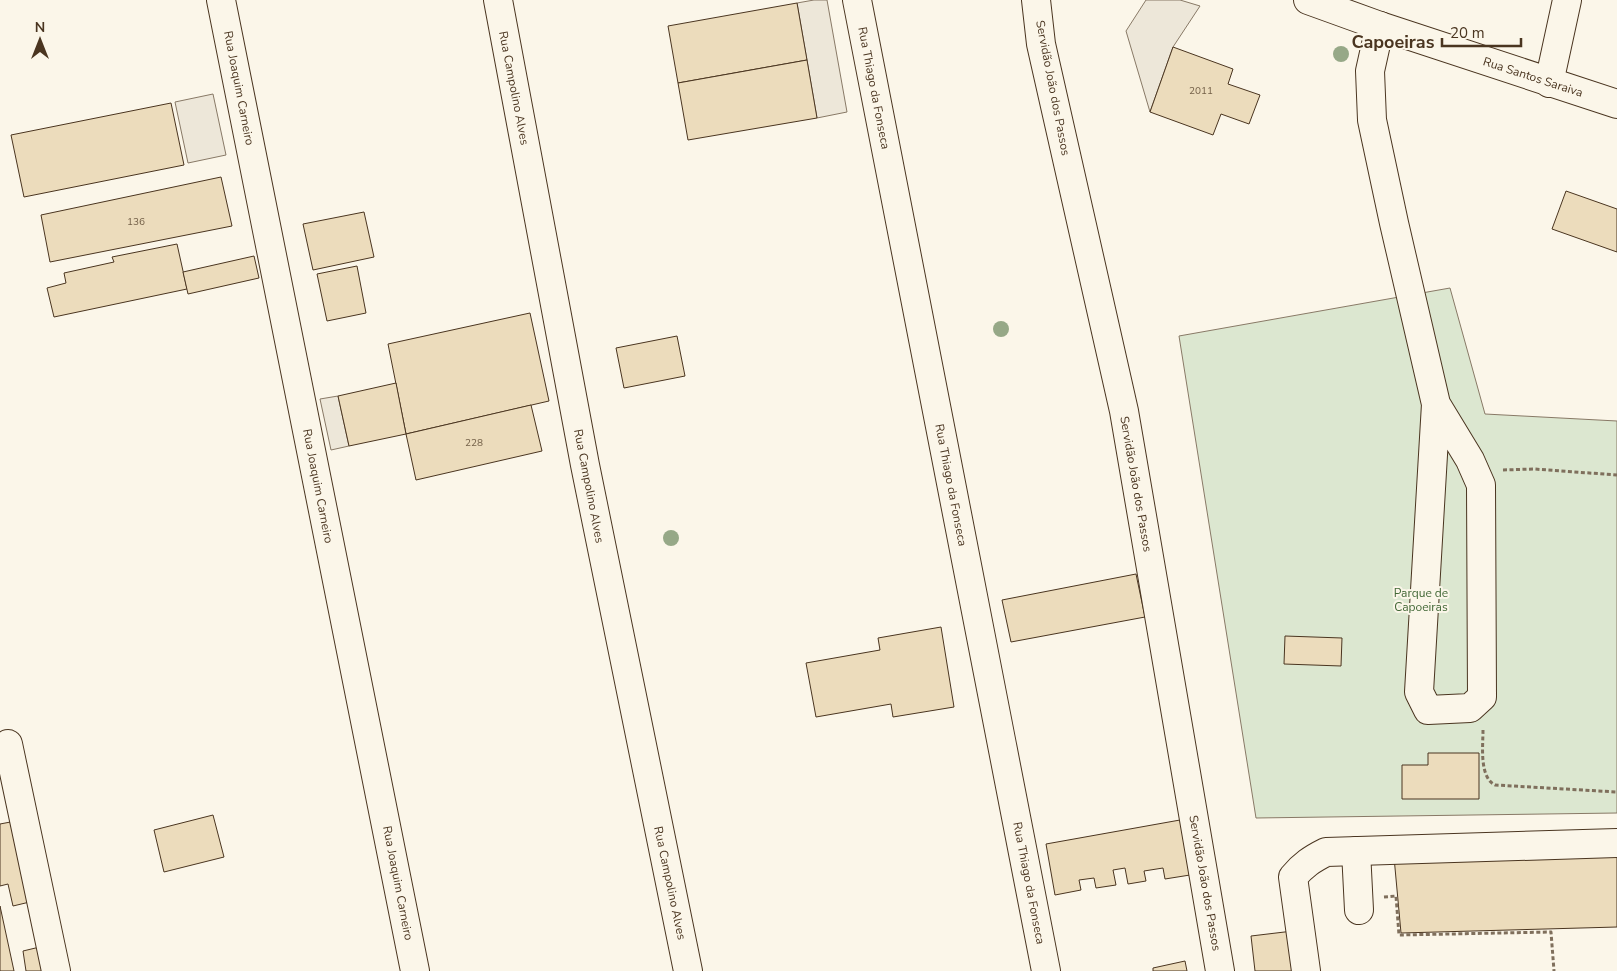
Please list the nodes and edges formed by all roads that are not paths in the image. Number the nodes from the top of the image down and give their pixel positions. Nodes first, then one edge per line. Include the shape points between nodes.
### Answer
1 (221, 0) edge
2 (498, 0) edge
3 (857, 0) edge
4 (1036, 0) edge
5 (1308, 0) edge
6 (1567, 0) edge
7 (1380, 26) junction
8 (1549, 82) junction
9 (1617, 104) edge
10 (1436, 404) junction
11 (8, 744) dead end
12 (1617, 843) edge
13 (1356, 852) junction
14 (1358, 904) road end
15 (56, 971) edge
16 (415, 971) edge
17 (688, 971) edge
18 (1046, 971) edge
19 (1220, 971) edge
20 (1306, 971) edge

1 - 16 street, Rua Joaquim Carneiro
2 - 17 street, Rua Campolino Alves via 585,465
3 - 18 street, Rua Thiago da Fonseca
4 - 19 street, Servidão João dos Passos via 1041,44 1124,411
5 - 7 street, Rua Santos Saraiva
6 - 8 street
7 - 8 street, Rua Santos Saraiva
7 - 10 street via 1370,71 1372,120
8 - 9 street, Rua Santos Saraiva
10 - 10 street via 1419,692 1428,710 1470,708 1482,697 1480,485 1470,460
11 - 15 street
12 - 13 street
13 - 14 street
13 - 20 street via 1326,852 1309,860 1294,877

